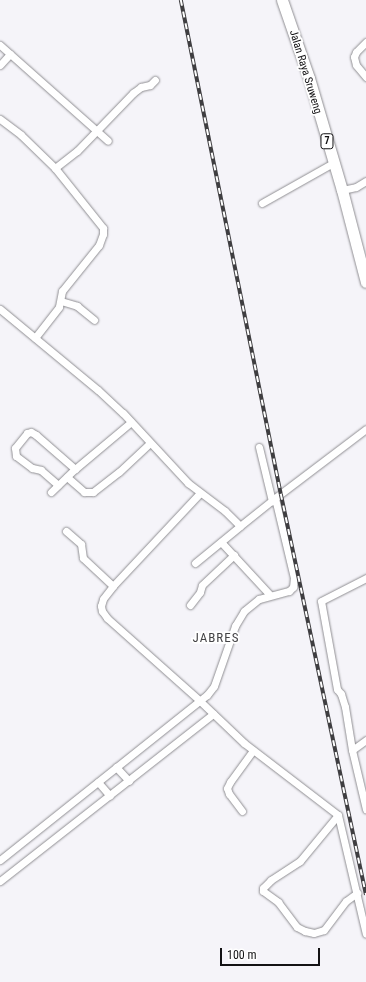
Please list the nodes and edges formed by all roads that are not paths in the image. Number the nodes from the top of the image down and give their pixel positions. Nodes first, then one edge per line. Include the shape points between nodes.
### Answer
1 (282, 0) edge
2 (366, 42) edge
3 (0, 45) edge
4 (10, 54) junction
5 (0, 65) edge
6 (366, 77) edge
7 (156, 80) dead end
8 (0, 119) edge
9 (97, 132) junction
10 (108, 141) dead end
11 (333, 163) junction
12 (55, 168) junction
13 (366, 181) edge
14 (342, 190) junction
15 (262, 203) dead end
16 (366, 282) edge
17 (61, 302) junction
18 (0, 309) edge
19 (94, 320) dead end
20 (35, 338) junction
21 (131, 422) junction
22 (366, 429) edge
23 (150, 443) junction
24 (259, 447) dead end
25 (75, 469) junction
26 (67, 477) junction
27 (58, 485) junction
28 (51, 492) dead end
29 (200, 493) junction
30 (273, 499) junction
31 (240, 526) junction
32 (66, 531) dead end
33 (221, 542) junction
34 (234, 555) junction
35 (195, 563) dead end
36 (366, 578) edge
37 (113, 586) junction
38 (270, 595) junction
39 (190, 605) dead end
40 (200, 700) junction
41 (213, 714) junction
42 (366, 740) edge
43 (253, 750) junction
44 (352, 750) junction
45 (116, 767) junction
46 (129, 781) junction
47 (98, 782) junction
48 (110, 796) junction
49 (366, 809) edge
50 (242, 811) dead end
51 (338, 815) junction
52 (0, 860) edge
53 (0, 882) edge
54 (357, 893) junction
55 (366, 934) edge

1 - 11 highway, Jalan Raya Sruweng / 7 via 309,78
2 - 6 street via 354,57 356,65
3 - 4 street
4 - 5 street
4 - 9 street
7 - 9 street via 134,93
8 - 12 street via 21,135
9 - 10 street
9 - 12 street via 78,151
11 - 14 highway, Jalan Raya Sruweng / 7
11 - 15 street
12 - 17 street via 103,228 104,234 99,245 62,291
13 - 14 street via 356,187
14 - 16 highway, Jalan Raya Sruweng / 7
17 - 19 street via 77,306
17 - 20 street
18 - 20 street
20 - 21 street via 98,390
21 - 23 street
21 - 25 street
22 - 30 street
23 - 26 street via 93,492 84,492
23 - 29 street
24 - 30 street
25 - 26 street
25 - 27 street via 36,435 27,433 15,448 16,456 32,468 41,470
26 - 27 street
27 - 28 street
29 - 31 street via 225,511
29 - 37 street
30 - 31 street
30 - 38 street via 295,583 289,591
31 - 33 street
32 - 37 street via 81,544 85,560
33 - 34 street
33 - 35 street
34 - 38 street
34 - 39 street via 202,585
36 - 44 street via 320,601 337,689 345,707
37 - 40 street via 101,606 107,618
38 - 40 street via 251,604 239,617 214,686
40 - 41 street
40 - 45 street
41 - 43 street
41 - 46 street
42 - 44 street
43 - 50 street via 227,788
43 - 51 street
44 - 49 street
45 - 46 street
45 - 47 street
46 - 48 street
47 - 48 street
47 - 52 street
48 - 53 street
51 - 54 street
51 - 54 street via 300,861 262,889 278,902 297,927 305,932 314,933 324,930 346,901
54 - 55 street

